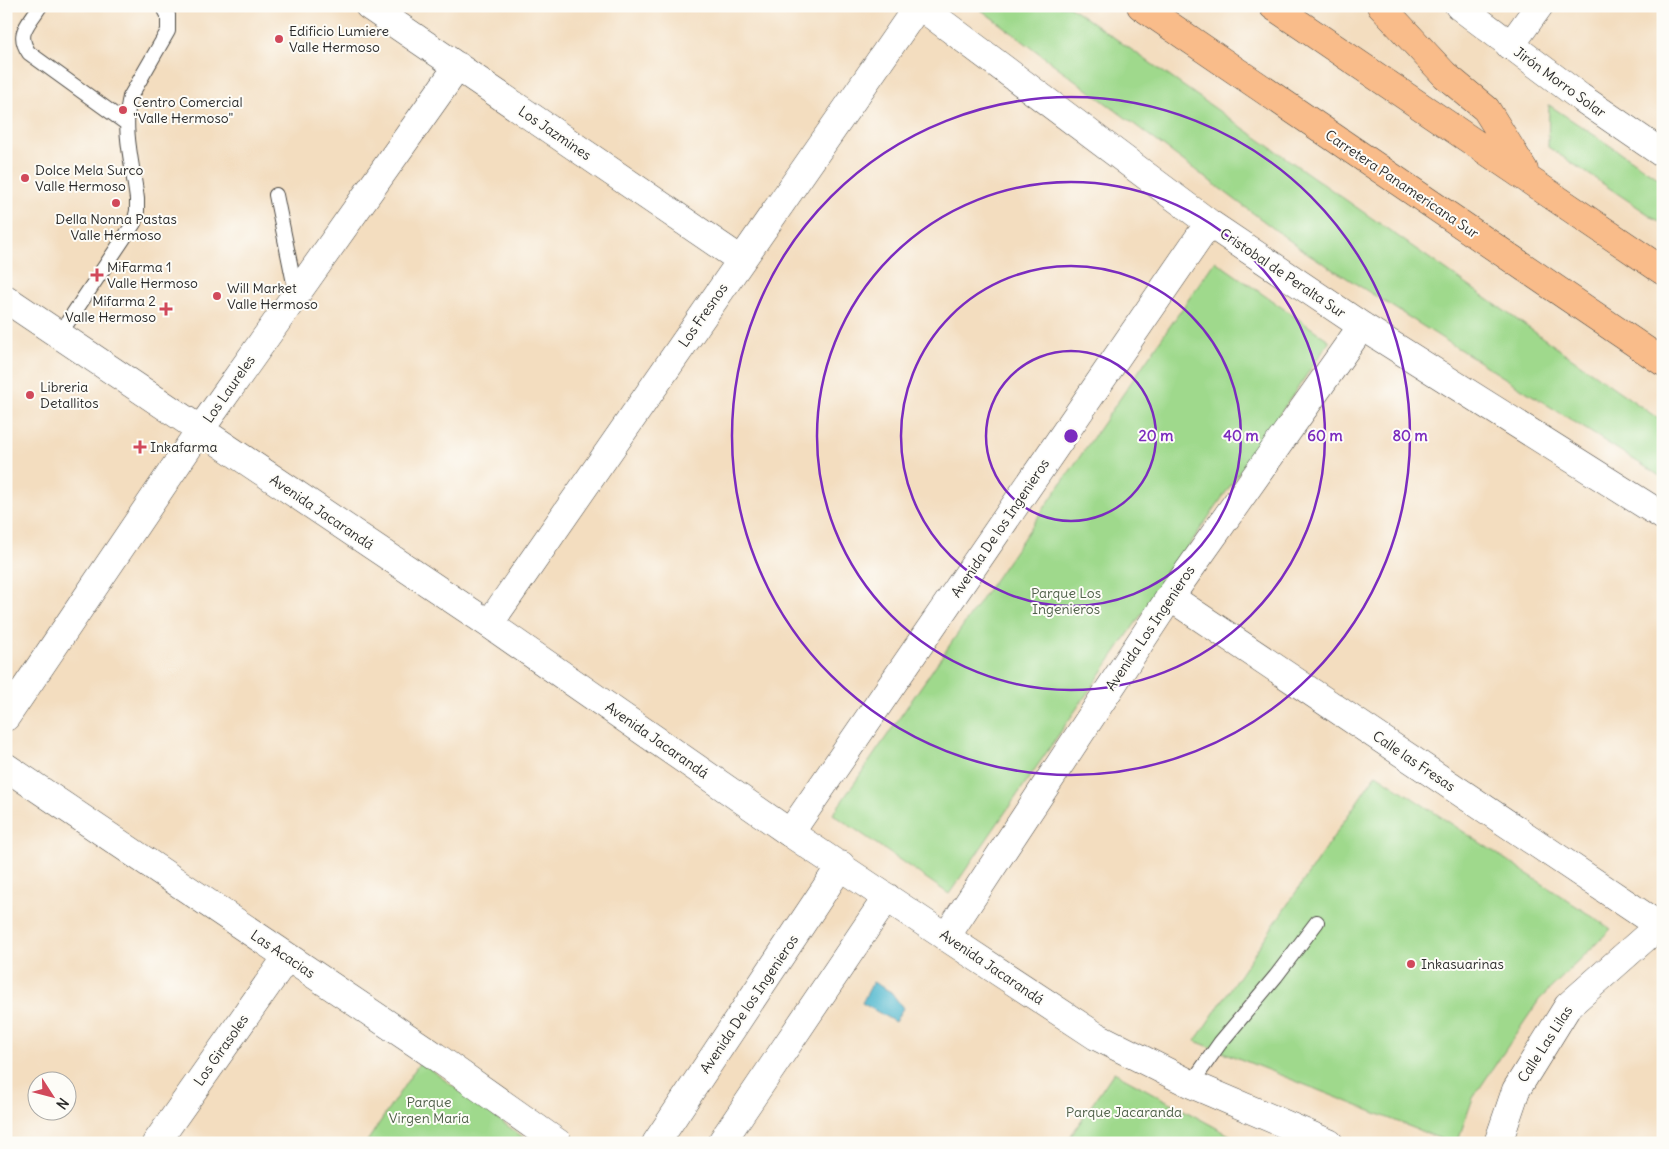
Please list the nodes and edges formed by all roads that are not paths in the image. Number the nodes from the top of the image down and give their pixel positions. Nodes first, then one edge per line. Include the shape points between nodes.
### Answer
1 (40, 6) edge
2 (163, 6) edge
3 (369, 6) edge
4 (919, 6) edge
5 (1141, 6) edge
6 (1273, 6) edge
7 (1381, 6) edge
8 (1459, 6) edge
9 (1539, 6) edge
10 (1510, 46) junction
11 (458, 66) junction
12 (126, 122) junction
13 (1663, 154) edge
14 (1530, 180) junction
15 (276, 195) dead end
16 (1209, 223) junction
17 (741, 260) junction
18 (1663, 271) edge
19 (297, 294) junction
20 (6, 299) edge
21 (1362, 326) junction
22 (60, 335) junction
23 (1663, 362) edge
24 (200, 430) junction
25 (1663, 516) edge
26 (1170, 597) junction
27 (489, 624) junction
28 (6, 717) edge
29 (6, 767) edge
30 (790, 832) junction
31 (841, 865) junction
32 (887, 897) junction
33 (1317, 922) dead end
34 (1661, 923) edge
35 (946, 936) junction
36 (287, 957) junction
37 (1191, 1084) junction
38 (156, 1143) edge
39 (558, 1143) edge
40 (656, 1143) edge
41 (722, 1143) edge
42 (1329, 1143) edge
43 (1498, 1143) edge

1 - 12 lane via 22,34 23,45 29,53
2 - 12 lane via 168,15 168,31 130,97
3 - 11 street, Los Jazmines
4 - 16 street, Cristobal de Peralta Sur
4 - 17 street, Los Fresnos
5 - 23 highway, Carretera Panamericana Sur
6 - 14 highway
7 - 14 highway via 1446,75 1486,109
8 - 10 street, Jirón Morro Solar
9 - 10 street
10 - 13 street, Jirón Morro Solar
11 - 17 street, Los Jazmines
11 - 19 street, Los Laureles
12 - 22 lane via 138,211 134,223
14 - 18 highway
15 - 19 lane
16 - 21 street, Cristobal de Peralta Sur
16 - 30 street, Avenida De los Ingenieros
17 - 27 street, Los Fresnos
19 - 24 street, Los Laureles
20 - 22 street, Avenida Jacarandá
21 - 25 street, Cristobal de Peralta Sur
21 - 26 street, Avenida Los Ingenieros
22 - 24 street, Avenida Jacarandá
24 - 27 street, Avenida Jacarandá
24 - 28 street, Los Laureles
26 - 34 street, Calle las Fresas
26 - 35 street, Avenida Los Ingenieros
27 - 30 street, Avenida Jacarandá
29 - 36 street, Las Acacias
30 - 31 street, Avenida Jacarandá
31 - 32 street, Avenida Jacarandá
31 - 40 street, Avenida De los Ingenieros
32 - 35 street, Avenida Jacarandá
32 - 41 street
33 - 37 lane
34 - 43 street, Calle Las Lilas via 1568,1006 1516,1090
35 - 37 street, Avenida Jacarandá via 1096,1036
36 - 38 street, Los Girasoles
36 - 39 street, Las Acacias
37 - 42 street, Avenida Jacarandá

